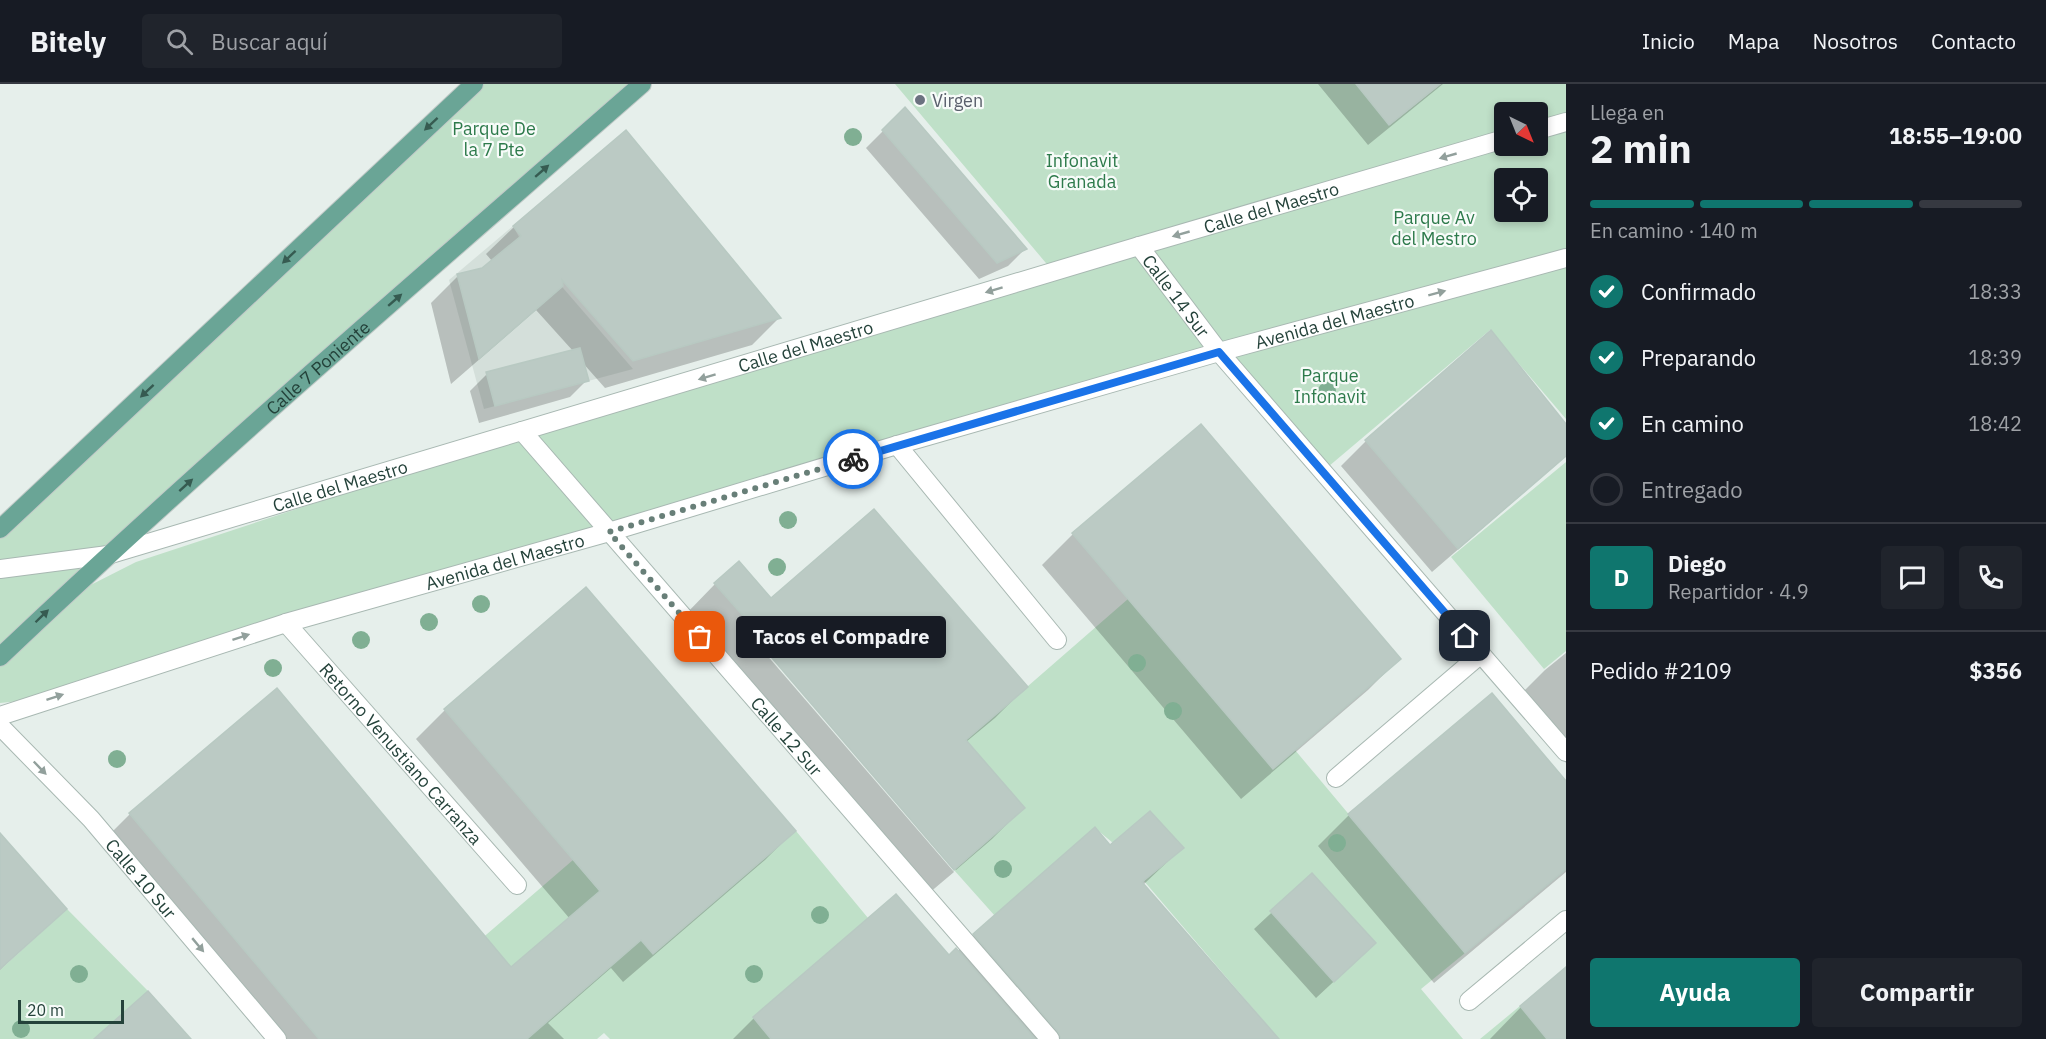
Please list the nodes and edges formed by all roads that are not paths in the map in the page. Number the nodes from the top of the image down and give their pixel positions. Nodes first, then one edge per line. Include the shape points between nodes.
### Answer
1 (474, 84) edge
2 (642, 84) edge
3 (1566, 122) edge
4 (1548, 127) edge
5 (1494, 142) edge
6 (1139, 246) junction
7 (1566, 258) edge
8 (1219, 352) junction
9 (522, 431) junction
10 (897, 446) junction
11 (0, 529) edge
12 (609, 532) junction
13 (108, 555) junction
14 (0, 569) edge
15 (286, 623) junction
16 (1057, 640) dead end
17 (1481, 654) junction
18 (0, 657) edge
19 (0, 716) edge
20 (0, 726) edge
21 (1566, 752) edge
22 (1336, 778) dead end
23 (517, 885) dead end
24 (1566, 920) edge
25 (1469, 1001) dead end
26 (277, 1039) edge
27 (1050, 1039) edge

1 -> 11 main road
13 -> 2 main road, Calle 7 Poniente
3 - 4 street
5 -> 6 street, Calle del Maestro
6 - 8 street, Calle 14 Sur
6 -> 9 street, Calle del Maestro
8 -> 7 street, Avenida del Maestro
8 - 10 street, Avenida del Maestro
8 - 17 street, Calle 14 Sur
9 - 12 street, Calle 12 Sur
9 - 13 street, Calle del Maestro
10 - 12 street, Avenida del Maestro
10 - 16 street
12 - 15 street, Avenida del Maestro
12 - 27 street, Calle 12 Sur
13 - 14 street, Calle del Maestro
18 -> 13 main road, Calle 7 Poniente
19 -> 15 street, Avenida del Maestro
15 - 23 street, Retorno Venustiano Carranza
17 - 21 street, Calle 14 Sur
17 - 22 street
20 -> 26 street, Calle 10 Sur via 91,819
24 - 25 street

